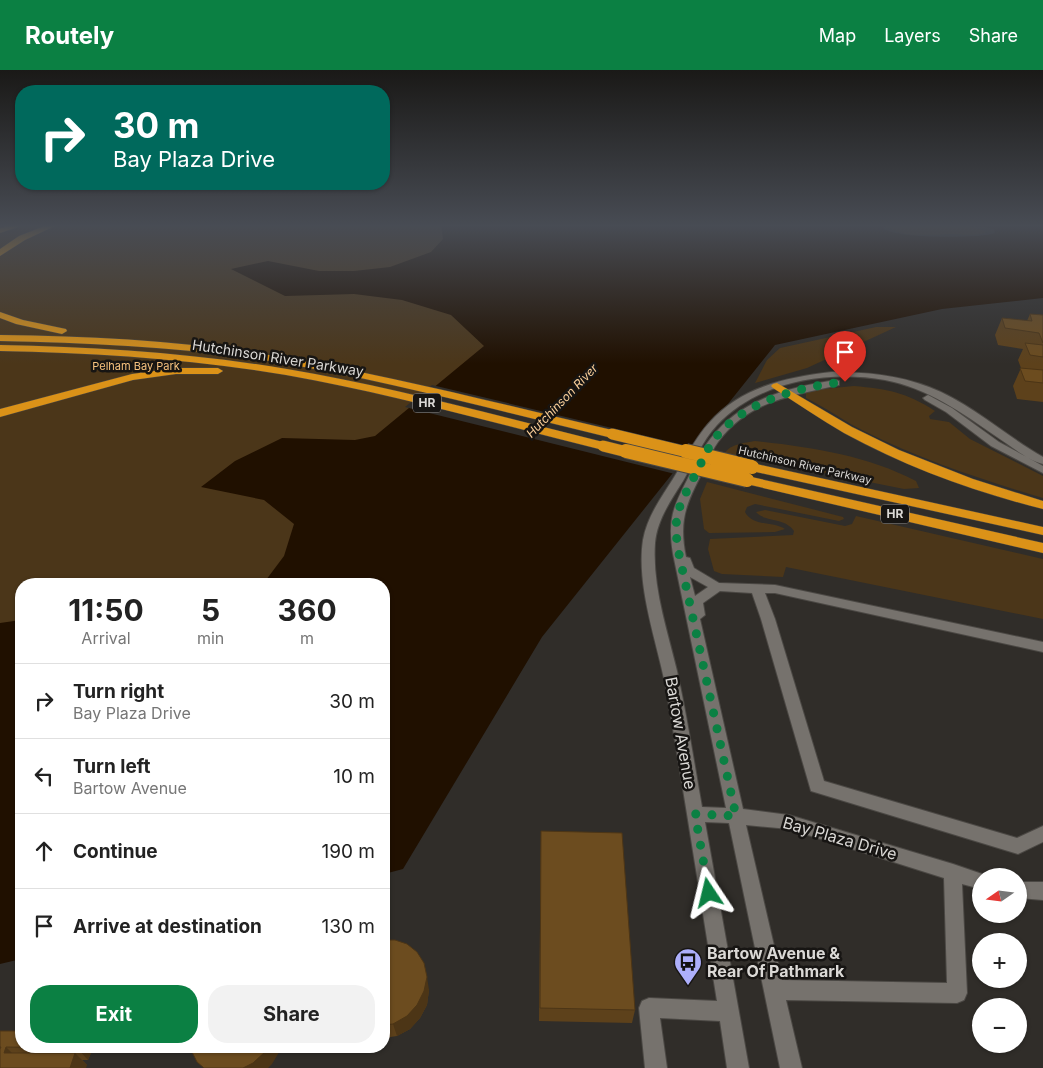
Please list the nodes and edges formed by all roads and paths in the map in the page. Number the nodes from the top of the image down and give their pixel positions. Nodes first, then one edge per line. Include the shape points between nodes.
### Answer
1 (0, 315) edge
2 (0, 338) edge
3 (122, 342) junction
4 (0, 348) edge
5 (287, 372) junction
6 (782, 389) junction
7 (0, 412) edge
8 (1043, 461) edge
9 (693, 466) junction
10 (1043, 470) edge
11 (749, 474) junction
12 (1043, 505) edge
13 (678, 508) junction
14 (1043, 531) edge
15 (1043, 548) edge
16 (717, 587) junction
17 (756, 587) junction
18 (1043, 647) edge
19 (709, 693) junction
20 (695, 814) junction
21 (736, 816) junction
22 (1043, 834) edge
23 (953, 872) junction
24 (972, 878) edge
25 (1028, 890) edge
26 (1043, 891) edge
27 (774, 990) junction
28 (729, 1011) junction
29 (656, 1068) edge
30 (738, 1068) edge
31 (790, 1068) edge

1 - 3 highway via 44,328
2 - 3 highway, Hutchinson River Parkway / HR
3 - 11 highway, Hutchinson River Parkway / HR, bridge via 248,355 337,370
4 - 5 highway, Hutchinson River Parkway / HR via 135,354
5 - 7 highway via 158,373 116,380
5 - 11 highway, Hutchinson River Parkway / HR, bridge
6 - 8 street via 815,377 843,375 910,383 950,399 1006,440
6 - 9 street via 724,429
6 - 10 street via 845,382 907,390 942,405 995,444
6 - 12 highway via 848,430 908,458
9 - 13 street
9 - 20 street, Bartow Avenue via 654,523 649,556
11 - 14 highway, Hutchinson River Parkway / HR
11 - 15 highway, Hutchinson River Parkway / HR
13 - 16 street via 688,570
13 - 19 street via 676,538
16 - 17 street
16 - 19 street via 696,601 712,682
17 - 18 street
17 - 22 street via 817,786 1018,846
19 - 21 street
20 - 21 street, Bay Plaza Drive
20 - 28 street, Bartow Avenue
21 - 23 street, Bay Plaza Drive via 789,822
21 - 27 street
23 - 24 street, Bay Plaza Drive
23 - 27 street via 958,993
25 - 26 street
27 - 31 street
28 - 29 street via 649,1008
28 - 30 street, Bartow Avenue

